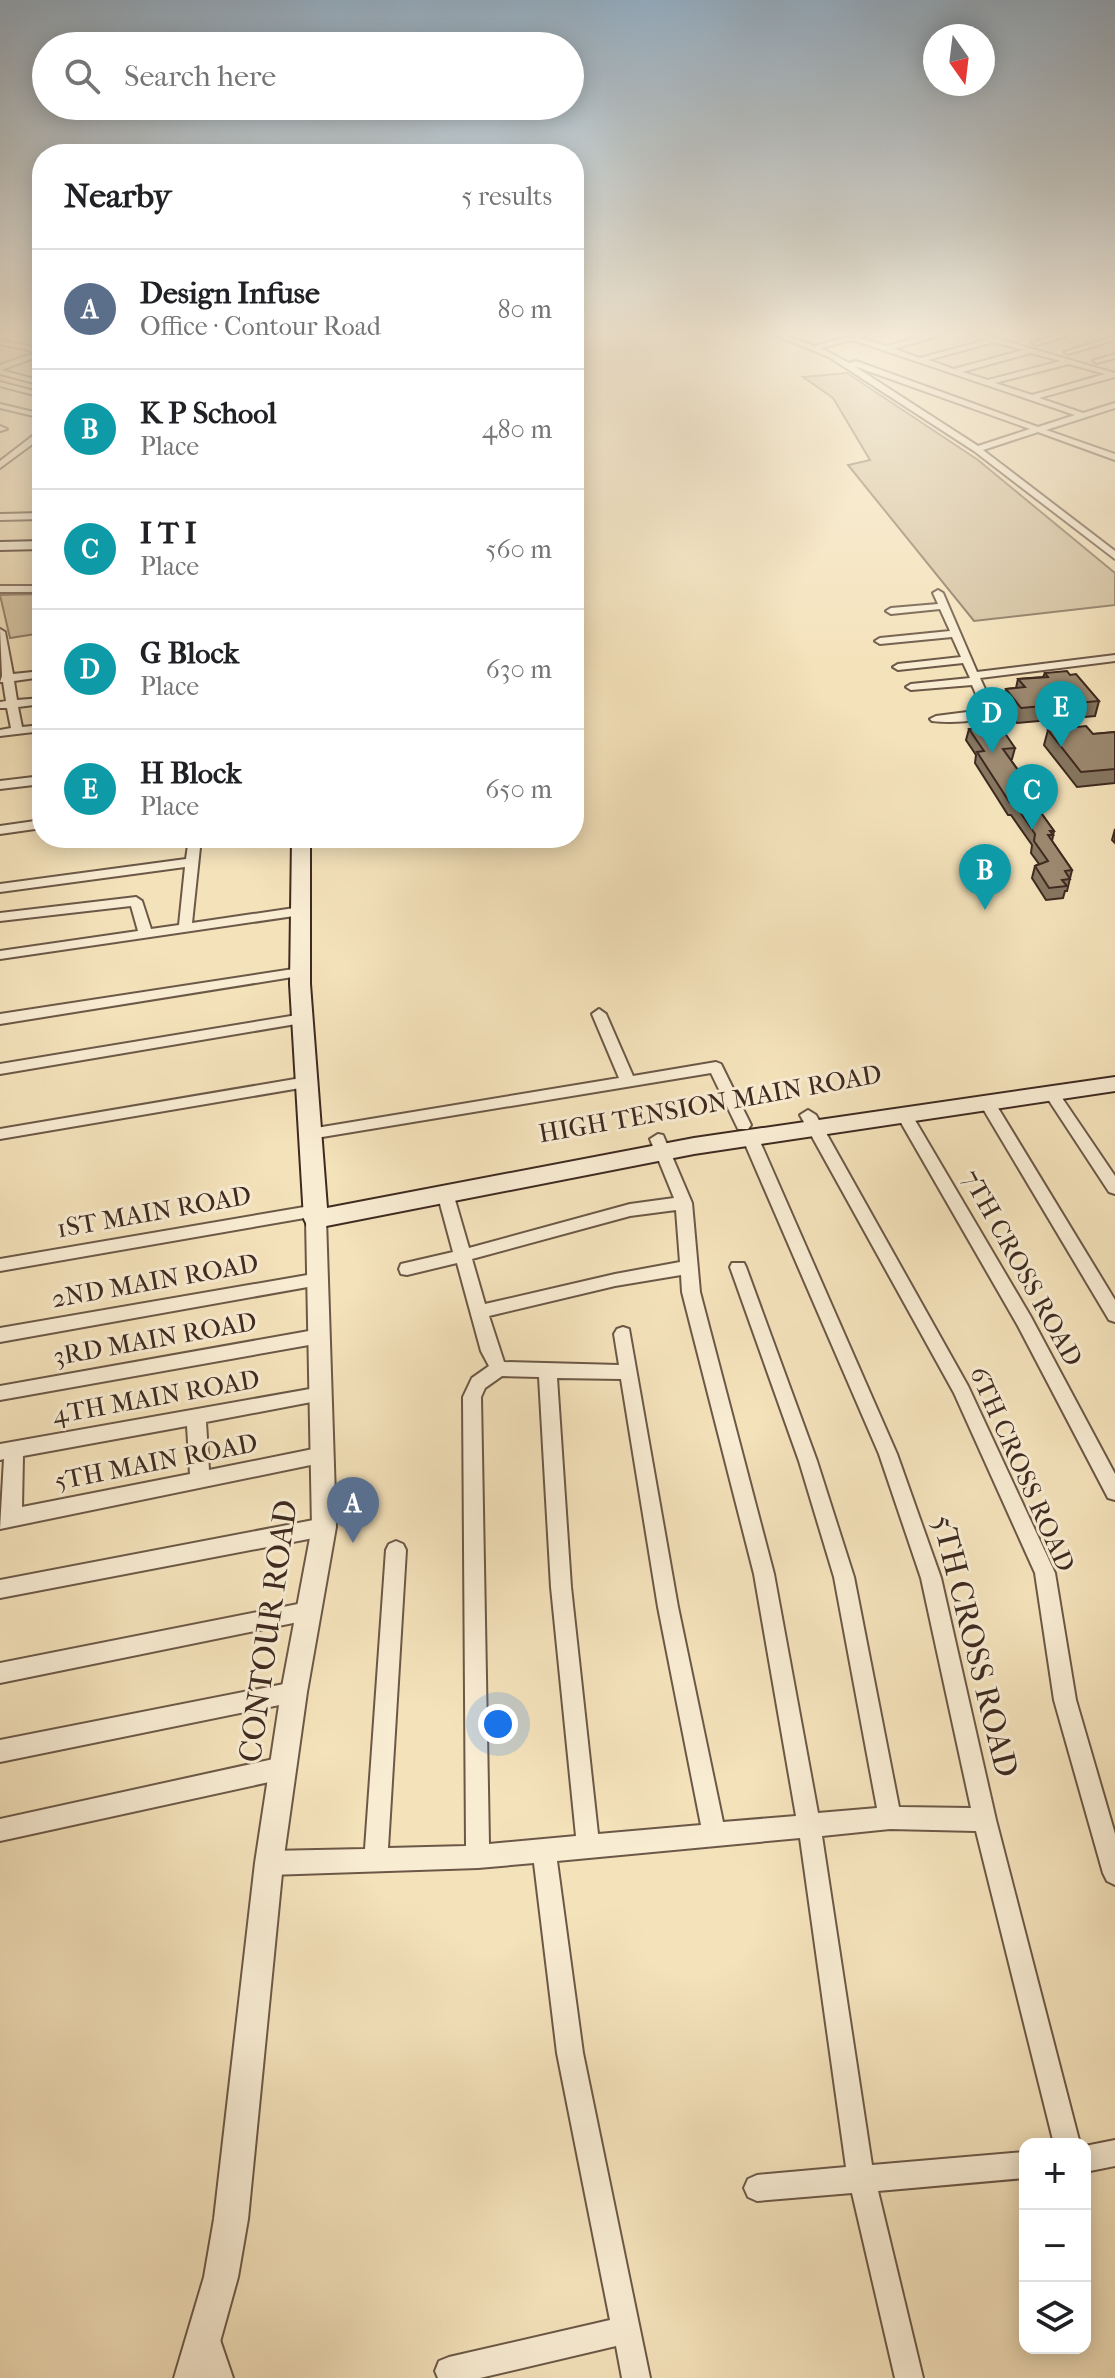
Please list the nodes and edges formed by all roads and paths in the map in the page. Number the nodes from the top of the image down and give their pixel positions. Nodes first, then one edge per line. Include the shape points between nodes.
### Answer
1 (28, 444) edge
2 (969, 444) edge
3 (992, 444) edge
4 (1078, 444) edge
5 (977, 449) junction
6 (1115, 457) edge
7 (0, 465) edge
8 (32, 516) edge
9 (0, 517) edge
10 (32, 545) edge
11 (0, 546) edge
12 (1115, 556) edge
13 (0, 589) edge
14 (32, 589) edge
15 (938, 593) dead end
16 (943, 606) junction
17 (891, 611) dead end
18 (0, 632) edge
19 (955, 634) junction
20 (880, 641) dead end
21 (1115, 658) edge
22 (966, 660) junction
23 (898, 667) dead end
24 (32, 675) edge
25 (4, 678) edge
26 (975, 678) junction
27 (911, 687) dead end
28 (32, 702) edge
29 (6, 705) edge
30 (936, 719) dead end
31 (32, 729) edge
32 (17, 731) junction
33 (0, 733) edge
34 (32, 781) edge
35 (0, 785) edge
36 (32, 825) edge
37 (0, 830) edge
38 (194, 848) edge
39 (301, 848) edge
40 (193, 862) junction
41 (0, 888) edge
42 (301, 911) junction
43 (0, 917) edge
44 (185, 928) junction
45 (145, 933) junction
46 (0, 955) edge
47 (300, 972) junction
48 (599, 1014) dead end
49 (0, 1019) edge
50 (303, 1019) junction
51 (0, 1069) edge
52 (1115, 1070) edge
53 (628, 1081) junction
54 (307, 1082) junction
55 (1115, 1084) edge
56 (1051, 1093) junction
57 (987, 1102) junction
58 (904, 1114) junction
59 (812, 1121) junction
60 (746, 1131) junction
61 (0, 1134) edge
62 (310, 1134) junction
63 (660, 1146) junction
64 (1115, 1188) edge
65 (445, 1193) junction
66 (684, 1203) junction
67 (316, 1211) junction
68 (461, 1256) junction
69 (0, 1265) edge
70 (689, 1267) junction
71 (738, 1267) dead end
72 (407, 1269) dead end
73 (319, 1279) junction
74 (478, 1312) junction
75 (1115, 1315) edge
76 (623, 1334) dead end
77 (0, 1335) edge
78 (320, 1336) junction
79 (499, 1369) junction
80 (548, 1372) junction
81 (629, 1372) junction
82 (0, 1393) edge
83 (321, 1394) junction
84 (196, 1416) junction
85 (7, 1451) edge
86 (323, 1455) junction
87 (200, 1480) junction
88 (1115, 1492) edge
89 (6, 1519) edge
90 (324, 1527) junction
91 (396, 1550) dead end
92 (0, 1589) edge
93 (308, 1611) junction
94 (0, 1673) edge
95 (294, 1692) junction
96 (0, 1751) edge
97 (283, 1768) junction
98 (890, 1818) junction
99 (985, 1820) junction
100 (809, 1824) junction
101 (0, 1830) edge
102 (714, 1832) junction
103 (588, 1847) junction
104 (544, 1851) junction
105 (478, 1857) junction
106 (376, 1861) junction
107 (269, 1863) junction
108 (1115, 1873) edge
109 (1065, 2138) edge
110 (1115, 2153) edge
111 (1091, 2158) edge
112 (1019, 2165) edge
113 (861, 2177) junction
114 (757, 2188) dead end
115 (626, 2330) junction
116 (206, 2336) junction
117 (449, 2371) dead end
118 (192, 2378) edge
119 (219, 2378) edge
120 (636, 2378) edge
121 (909, 2378) edge

1 - 7 street
2 - 5 street
3 - 5 street
4 - 6 street
5 - 12 street
8 - 9 street
10 - 11 main road
13 - 14 street
15 - 16 street
16 - 17 street
16 - 19 street
18 - 25 street
19 - 20 street
19 - 22 street
21 - 26 street
22 - 23 street
22 - 26 street
24 - 25 street
25 - 29 street
26 - 27 street
26 - 30 street via 987,714
28 - 29 street
29 - 32 street
31 - 32 street
32 - 33 street
34 - 35 street
36 - 37 street
38 - 40 street
39 - 42 main road, CONTOUR ROAD
40 - 41 street
40 - 44 street
42 - 44 street
42 - 47 main road, CONTOUR ROAD
43 - 45 street via 136,901
44 - 45 street
45 - 46 street
47 - 49 street
47 - 50 main road, CONTOUR ROAD
48 - 53 street
50 - 51 street
50 - 54 main road, CONTOUR ROAD
52 - 59 main road, HIGH TENSION MAIN ROAD
53 - 60 street, 5TH CROSS ROAD via 716,1067
53 - 62 street
54 - 61 street
54 - 62 main road, CONTOUR ROAD
55 - 56 main road
56 - 57 main road
56 - 64 street
57 - 58 main road
57 - 75 street
58 - 59 main road
58 - 88 street, 7TH CROSS ROAD via 1025,1322
59 - 60 main road
59 - 108 street, 6TH CROSS ROAD via 962,1391 1045,1573 1065,1700
60 - 63 main road
60 - 99 street, 5TH CROSS ROAD via 888,1454 931,1578
62 - 67 main road, CONTOUR ROAD
63 - 65 main road
63 - 66 street
63 - 67 main road, HIGH TENSION MAIN ROAD
65 - 67 main road
65 - 68 street
66 - 68 street via 630,1210
66 - 70 street
67 - 69 street, 1ST MAIN ROAD
67 - 73 street, CONTOUR ROAD
68 - 72 street
68 - 74 street
70 - 74 street
70 - 100 street via 764,1574
71 - 98 street via 844,1577
73 - 77 street, 2ND MAIN ROAD
73 - 78 street, CONTOUR ROAD
74 - 79 street
76 - 81 street
78 - 82 street, 3RD MAIN ROAD
78 - 83 street, CONTOUR ROAD
79 - 80 street
79 - 105 street via 478,1383 472,1397
80 - 81 street
80 - 103 street via 561,1587
81 - 102 street via 668,1607
83 - 84 street, 4TH MAIN ROAD
83 - 86 street, CONTOUR ROAD
84 - 85 street, 4TH MAIN ROAD
84 - 87 street
85 - 89 street
86 - 87 street, 5TH MAIN ROAD
86 - 90 street, CONTOUR ROAD
87 - 89 street, 5TH MAIN ROAD
90 - 92 street
90 - 93 street, CONTOUR ROAD
91 - 106 street
93 - 94 street
93 - 95 street, CONTOUR ROAD
95 - 96 street
95 - 97 street, CONTOUR ROAD
97 - 101 street
97 - 107 street, CONTOUR ROAD
98 - 99 street
98 - 100 street
99 - 109 street, 5TH CROSS ROAD
100 - 102 street
100 - 113 street
102 - 103 street
103 - 104 street
104 - 105 street
104 - 115 street via 570,2053
105 - 106 street
106 - 107 street
107 - 116 street, CONTOUR ROAD via 231,2219
110 - 111 street
112 - 113 street
113 - 114 street
113 - 121 street
115 - 117 street
115 - 120 street
116 - 118 street, CONTOUR ROAD
116 - 119 street

